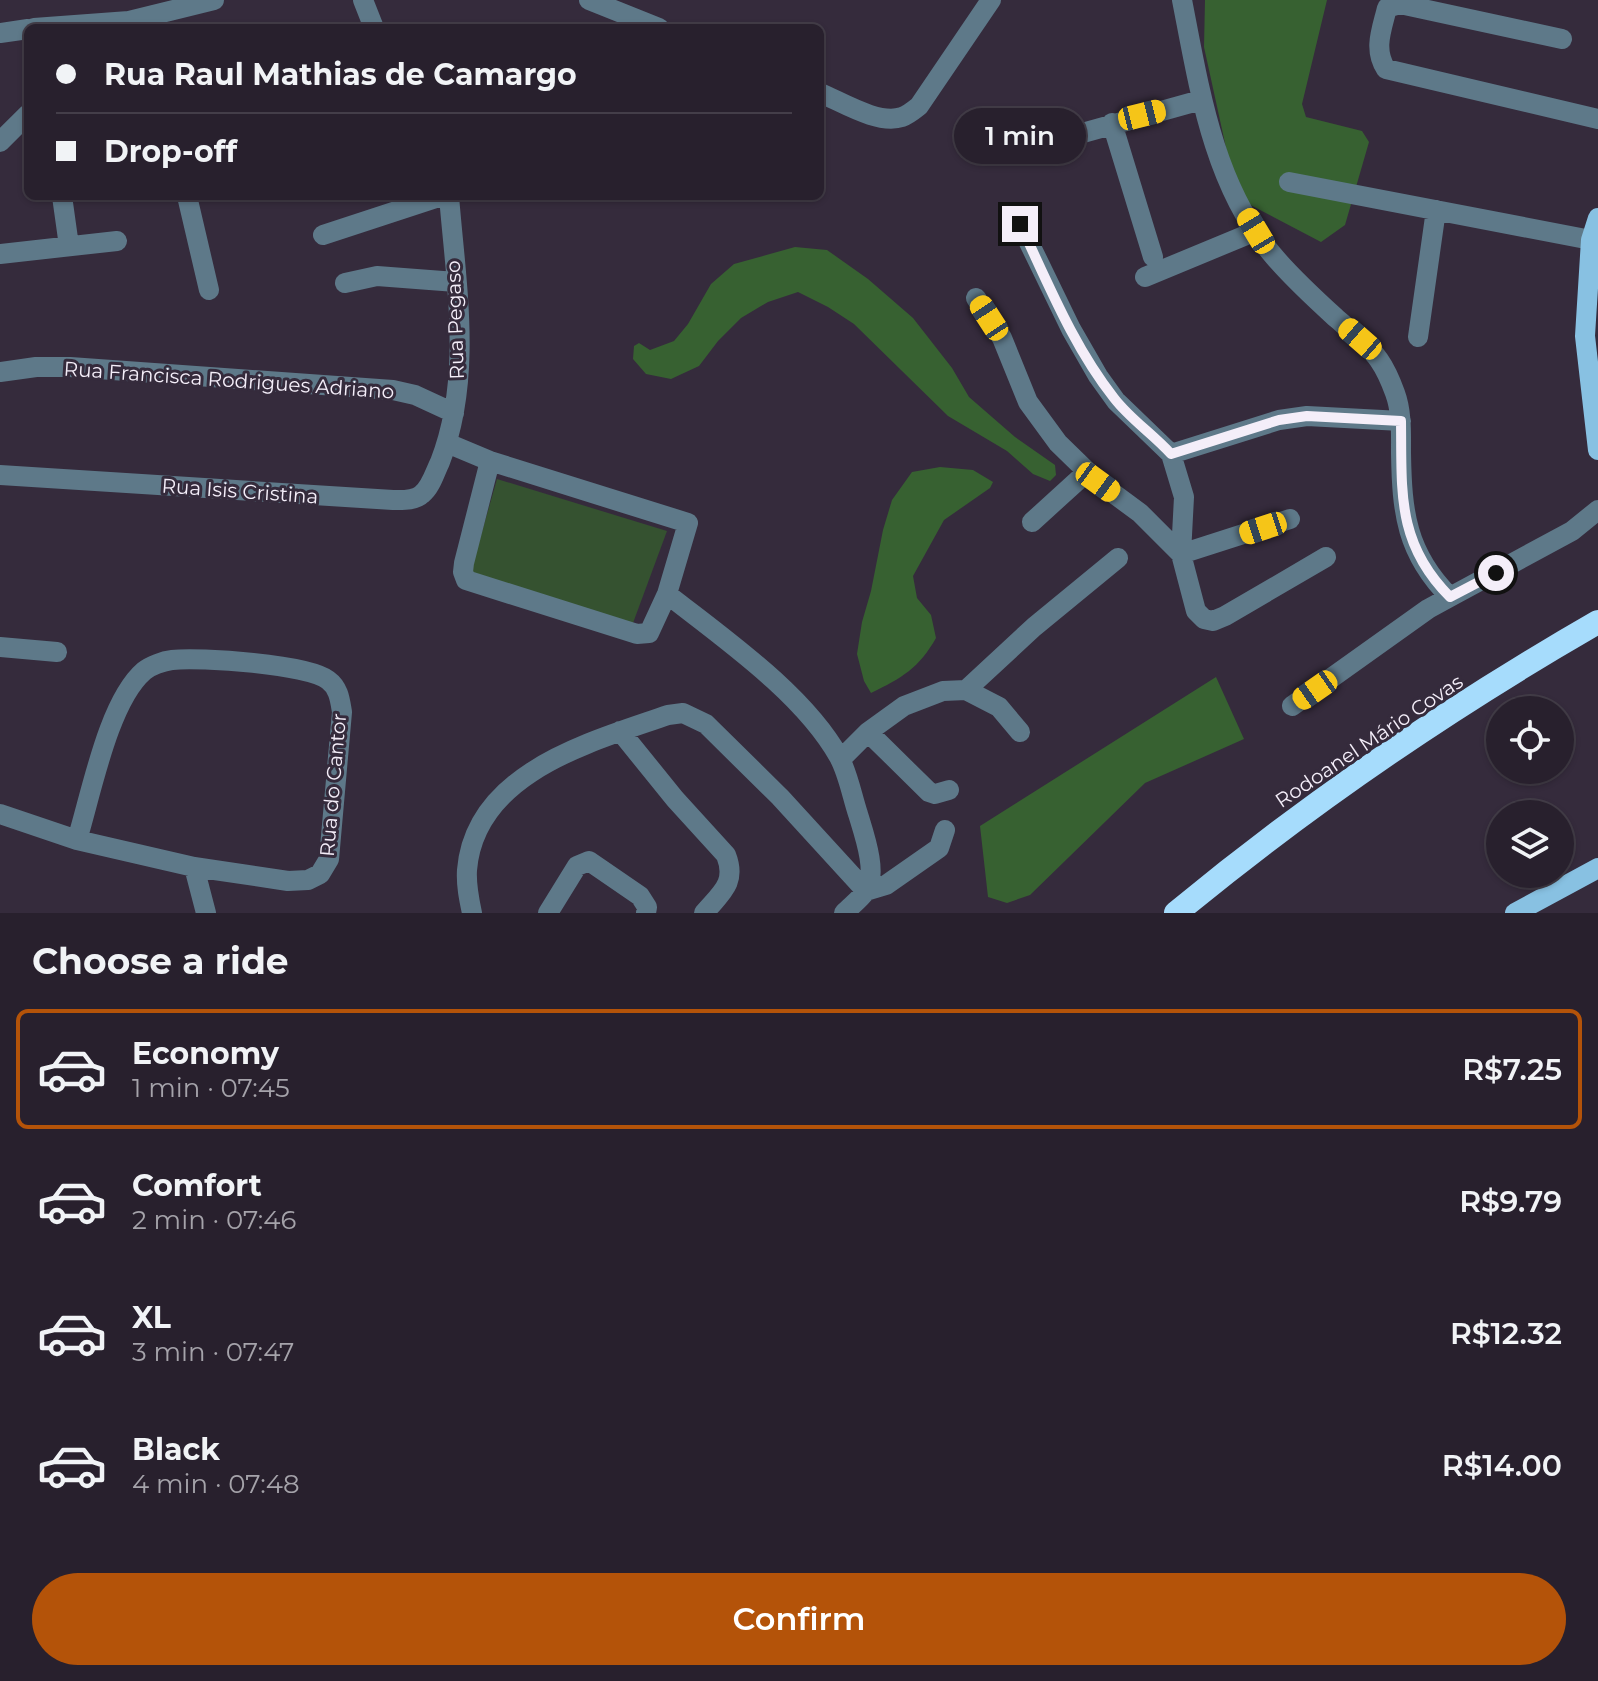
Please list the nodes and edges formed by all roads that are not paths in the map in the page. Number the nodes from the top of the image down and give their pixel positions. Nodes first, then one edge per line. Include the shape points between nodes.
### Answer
1 (214, 0) edge
2 (363, 0) edge
3 (589, 0) edge
4 (991, 0) edge
5 (1182, 0) edge
6 (88, 24) edge
7 (369, 24) edge
8 (649, 24) edge
9 (24, 30) edge
10 (0, 33) edge
11 (1562, 39) dead end
12 (824, 95) edge
13 (1201, 100) junction
14 (24, 118) edge
15 (1598, 119) edge
16 (1112, 123) junction
17 (1079, 134) dead end
18 (3, 137) edge
19 (1289, 182) dead end
20 (63, 200) edge
21 (188, 200) edge
22 (430, 200) edge
23 (449, 200) edge
24 (1436, 210) junction
25 (1598, 218) edge
26 (1020, 224) dead end
27 (1256, 231) junction
28 (323, 235) dead end
29 (1594, 239) edge
30 (117, 241) dead end
31 (69, 246) junction
32 (0, 254) edge
33 (1153, 257) dead end
34 (1145, 277) dead end
35 (456, 282) junction
36 (345, 283) dead end
37 (209, 290) dead end
38 (976, 298) dead end
39 (1418, 337) dead end
40 (0, 372) edge
41 (1594, 390) edge
42 (454, 413) junction
43 (1401, 421) junction
44 (447, 443) junction
45 (1598, 450) edge
46 (1171, 454) junction
47 (490, 461) junction
48 (1087, 472) junction
49 (0, 475) edge
50 (1598, 510) edge
51 (1290, 519) dead end
52 (1032, 522) dead end
53 (1181, 554) junction
54 (1326, 557) dead end
55 (1118, 558) dead end
56 (667, 594) junction
57 (1450, 597) junction
58 (1598, 622) edge
59 (0, 647) edge
60 (57, 652) dead end
61 (966, 690) junction
62 (1292, 706) dead end
63 (620, 731) junction
64 (868, 732) junction
65 (1020, 732) dead end
66 (841, 759) junction
67 (949, 790) dead end
68 (0, 814) edge
69 (945, 830) dead end
70 (77, 840) junction
71 (194, 867) junction
72 (1598, 868) edge
73 (866, 891) junction
74 (206, 913) edge
75 (472, 913) edge
76 (548, 913) edge
77 (646, 913) edge
78 (704, 913) edge
79 (844, 913) edge
80 (1176, 913) edge
81 (1515, 913) edge

1 - 6 street via 129,21
2 - 7 street
3 - 8 street
4 - 12 street via 919,106 903,117 874,115
5 - 13 street
9 - 10 street
11 - 15 street via 1400,4 1387,8 1379,59 1386,69
13 - 16 street
13 - 27 street via 1230,187
14 - 18 street
16 - 17 street
16 - 33 street
19 - 24 street
20 - 31 street
21 - 37 street
22 - 28 street
23 - 35 street, Rua Pegaso
24 - 29 street
24 - 39 street
25 - 29 main road
26 - 46 street via 1098,376
27 - 34 street
27 - 43 street via 1288,272 1380,361
29 - 41 main road via 1585,336
30 - 31 street
31 - 32 street
35 - 36 street via 377,276
35 - 42 street, Rua Pegaso via 461,371
38 - 48 street via 1002,338 1028,402
40 - 42 street, Rua Francisca Rodrigues Adriano via 70,367 393,390
41 - 45 main road
42 - 44 street, Rua Pegaso
43 - 46 street via 1307,416 1279,420
43 - 57 street via 1404,516 1421,560
44 - 47 street
44 - 49 street, Rua Isis Cristina via 433,478 414,499
46 - 53 street via 1184,497
47 - 56 street via 688,523
47 - 56 street via 464,563 466,580 637,634 649,633
48 - 52 street
48 - 53 street
50 - 57 street via 1572,531
51 - 53 street
53 - 54 street via 1196,611 1213,621
55 - 61 street
56 - 66 street via 799,705
57 - 62 street
58 - 80 highway, Rodoanel Mário Covas via 1318,802
59 - 60 street
61 - 64 street via 923,697
61 - 65 street via 999,707
63 - 73 street via 668,715 695,716 780,797
63 - 75 street via 532,770 497,803 471,849 467,871
63 - 78 street via 726,855 731,867 728,884
64 - 66 street
64 - 67 street via 929,792
66 - 73 street via 870,858
68 - 70 street, Rua do Cantor
69 - 73 street via 939,848 886,885
70 - 71 street, Rua do Cantor
70 - 71 street, Rua do Cantor via 116,713 146,669 168,660 201,659 309,671 329,680 338,691 342,712 329,859 320,874 288,881
71 - 74 street
72 - 81 main road
73 - 79 street
76 - 77 street via 577,866 589,861 640,896

